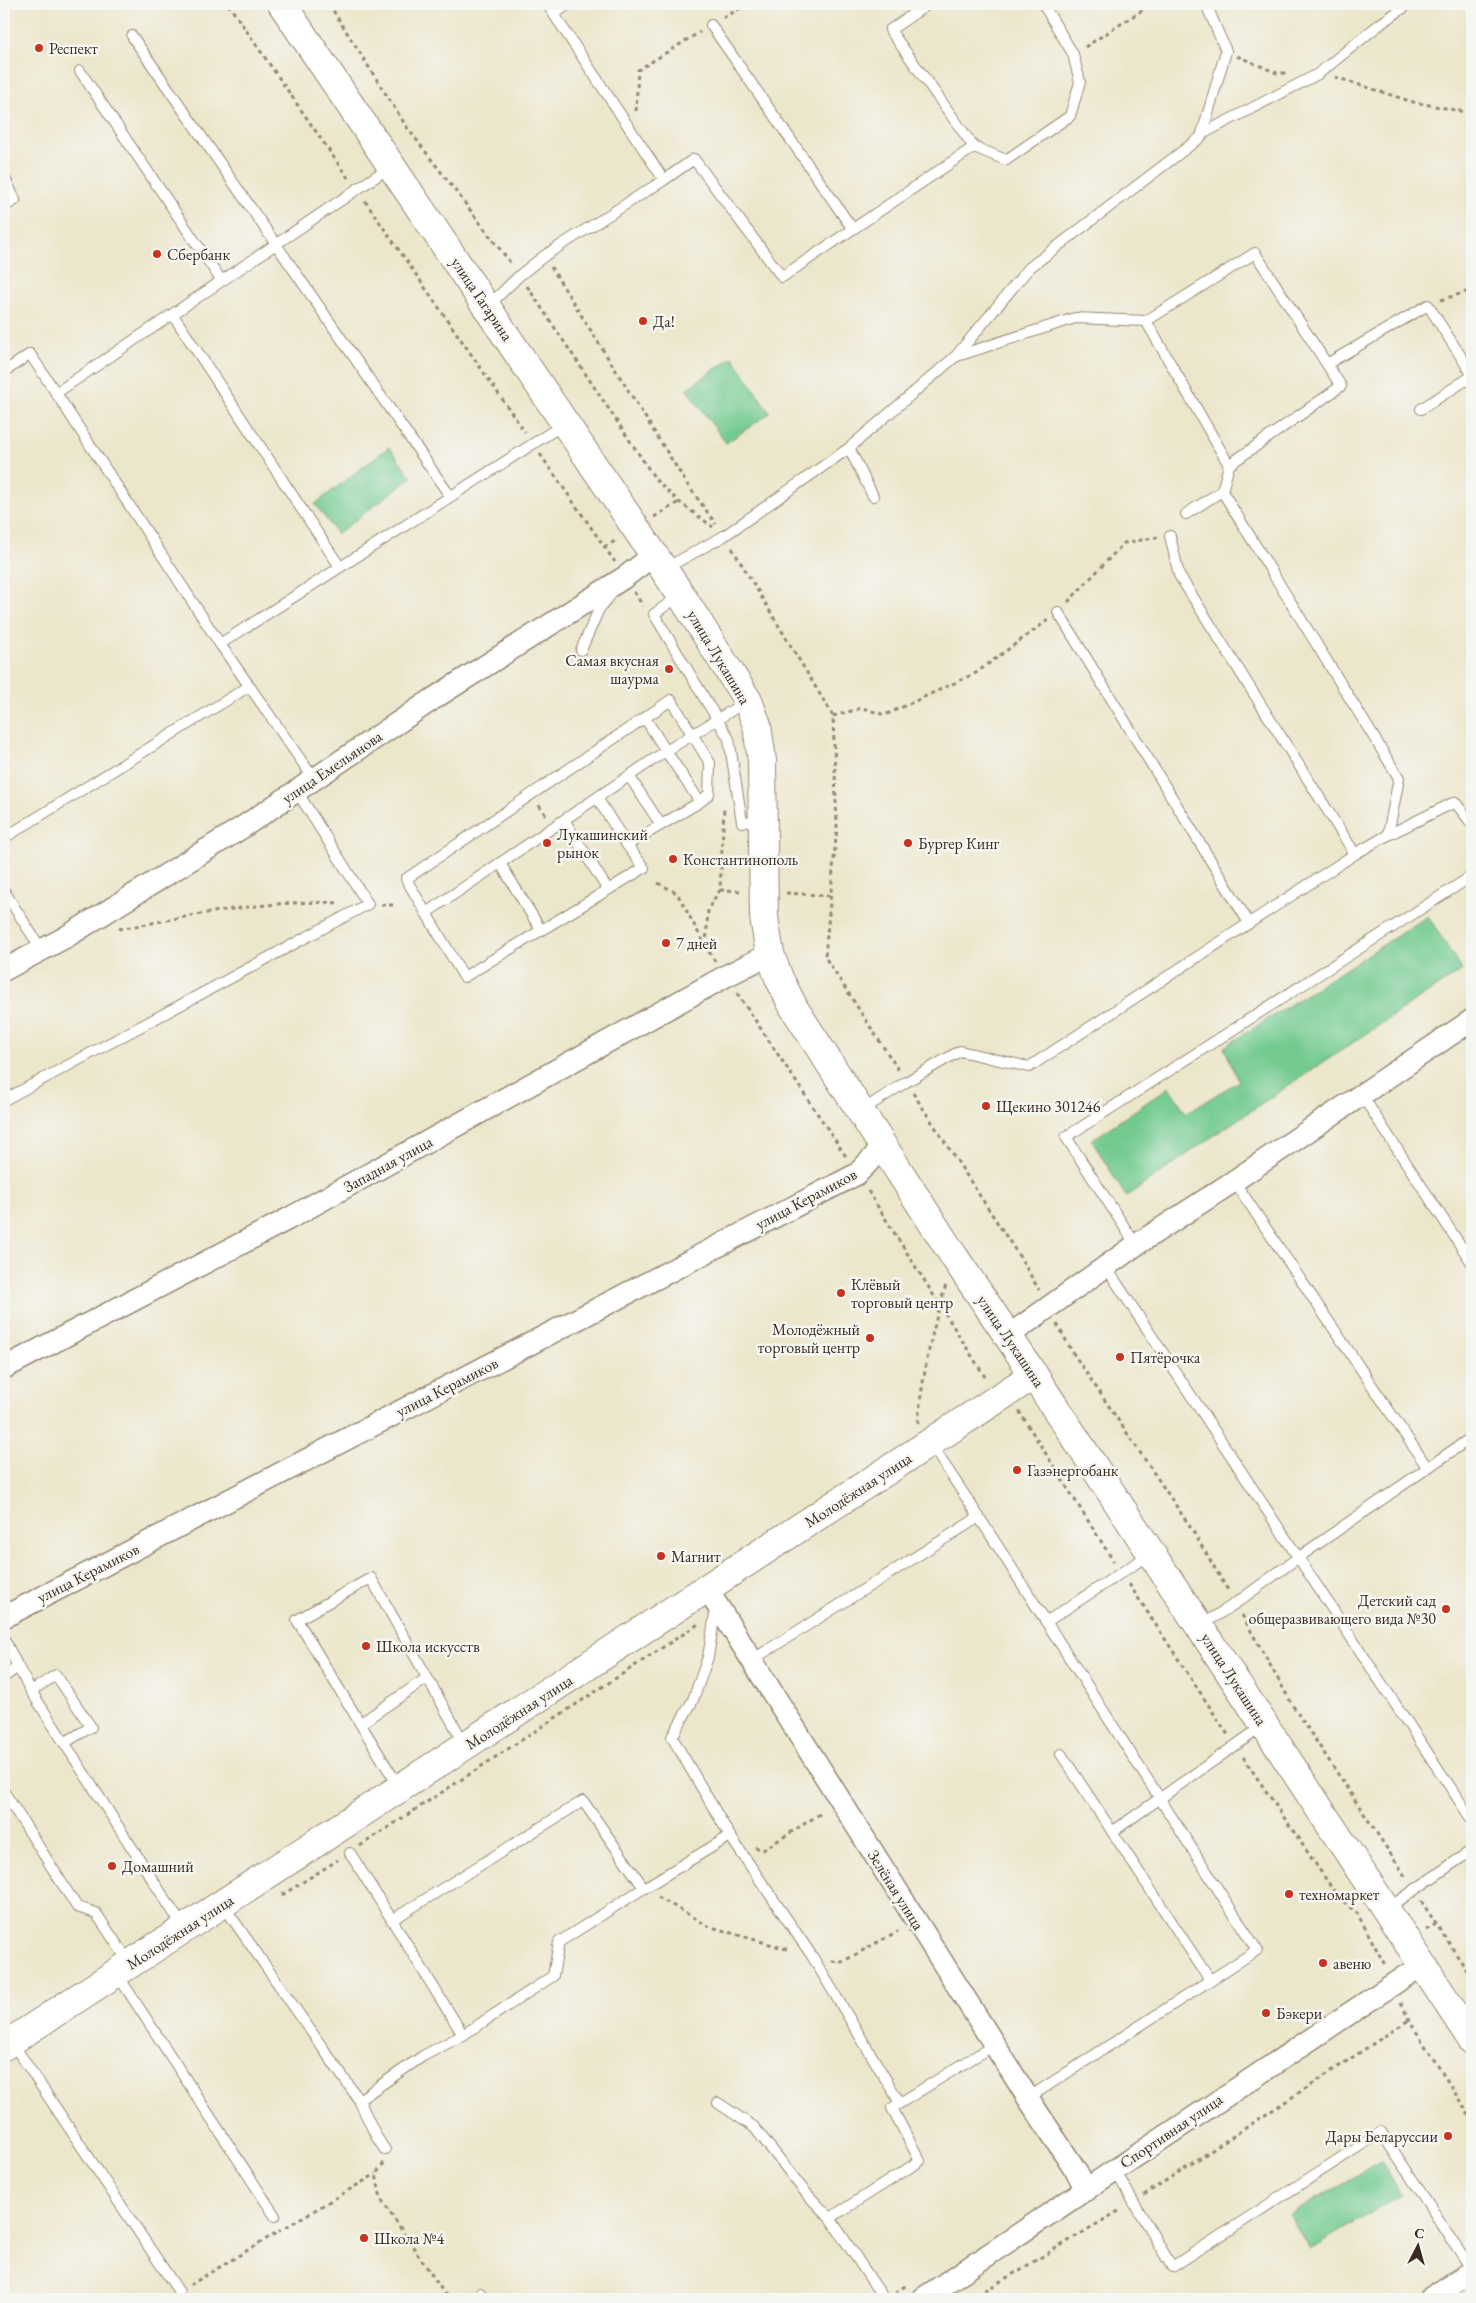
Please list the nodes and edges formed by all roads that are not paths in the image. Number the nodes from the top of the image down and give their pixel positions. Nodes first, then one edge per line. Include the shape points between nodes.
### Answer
1 (282, 4) edge
2 (547, 4) edge
3 (569, 4) edge
4 (928, 4) edge
5 (1043, 4) edge
6 (1206, 4) edge
7 (1409, 4) edge
8 (554, 14) junction
9 (711, 25) road end
10 (132, 36) dead end
11 (80, 71) dead end
12 (1202, 134) junction
13 (974, 147) junction
14 (391, 166) junction
15 (4, 176) edge
16 (664, 180) junction
17 (4, 208) edge
18 (852, 228) junction
19 (275, 246) junction
20 (221, 280) junction
21 (487, 307) junction
22 (173, 316) junction
23 (1146, 321) junction
24 (956, 356) junction
25 (1327, 364) junction
26 (4, 372) edge
27 (1472, 375) edge
28 (56, 393) junction
29 (1421, 409) dead end
30 (565, 423) junction
31 (849, 448) junction
32 (1229, 465) junction
33 (1222, 491) junction
34 (450, 496) junction
35 (873, 496) dead end
36 (1186, 514) dead end
37 (1170, 536) road end
38 (659, 562) junction
39 (340, 567) junction
40 (625, 577) junction
41 (681, 595) junction
42 (1058, 612) road end
43 (220, 644) junction
44 (581, 650) dead end
45 (248, 687) junction
46 (748, 701) junction
47 (645, 718) junction
48 (717, 720) junction
49 (693, 735) junction
50 (666, 751) junction
51 (629, 776) junction
52 (314, 779) junction
53 (296, 790) junction
54 (597, 798) junction
55 (700, 802) junction
56 (564, 820) junction
57 (762, 821) junction
58 (1472, 824) edge
59 (662, 825) junction
60 (1388, 834) junction
61 (4, 838) edge
62 (627, 845) junction
63 (1355, 854) junction
64 (500, 863) junction
65 (1472, 876) edge
66 (608, 890) junction
67 (4, 891) edge
68 (426, 913) junction
69 (1249, 923) junction
70 (541, 930) junction
71 (41, 949) junction
72 (770, 954) junction
73 (4, 970) edge
74 (1472, 1020) edge
75 (1361, 1094) junction
76 (4, 1100) edge
77 (861, 1112) junction
78 (884, 1147) junction
79 (1234, 1181) junction
80 (1136, 1245) junction
81 (1472, 1263) edge
82 (1106, 1266) junction
83 (1008, 1336) junction
84 (4, 1368) edge
85 (1034, 1375) junction
86 (1472, 1437) edge
87 (930, 1443) junction
88 (1427, 1467) junction
89 (978, 1518) junction
90 (1151, 1554) junction
91 (1299, 1557) junction
92 (712, 1597) junction
93 (4, 1617) edge
94 (1046, 1622) junction
95 (1199, 1627) junction
96 (4, 1639) edge
97 (752, 1660) junction
98 (18, 1667) junction
99 (4, 1677) edge
100 (427, 1678) junction
101 (31, 1691) junction
102 (361, 1723) junction
103 (1264, 1726) junction
104 (64, 1743) junction
105 (466, 1746) junction
106 (1061, 1754) dead end
107 (400, 1789) junction
108 (4, 1792) edge
109 (1160, 1799) junction
110 (1472, 1820) edge
111 (1112, 1832) junction
112 (730, 1836) junction
113 (1472, 1850) edge
114 (350, 1853) dead end
115 (644, 1888) junction
116 (222, 1905) junction
117 (1386, 1910) junction
118 (392, 1920) junction
119 (184, 1930) junction
120 (1422, 1965) junction
121 (124, 1969) junction
122 (1210, 1980) junction
123 (463, 2035) junction
124 (1472, 2040) edge
125 (8, 2044) edge
126 (994, 2045) junction
127 (1028, 2098) junction
128 (359, 2100) junction
129 (718, 2103) dead end
130 (900, 2103) junction
131 (385, 2150) dead end
132 (1114, 2169) junction
133 (1086, 2190) junction
134 (275, 2216) dead end
135 (830, 2218) junction
136 (1472, 2271) edge
137 (179, 2292) road end
138 (884, 2299) edge
139 (922, 2299) edge
140 (1429, 2299) edge

1 - 14 main road, улица Гагарина
2 - 8 lane
3 - 8 lane
4 - 13 lane via 890,30
5 - 13 lane via 1073,54 1080,82 1070,116 1006,160
6 - 12 lane via 1226,51
7 - 12 lane via 1321,72
8 - 16 lane
9 - 18 lane
10 - 19 lane
11 - 20 lane
12 - 24 lane via 1029,268
13 - 18 lane
14 - 19 lane
14 - 21 main road, улица Гагарина
15 - 17 lane via 15,200
16 - 18 lane via 694,159 782,277
16 - 21 lane via 544,256
19 - 20 lane
19 - 34 lane
20 - 22 lane
21 - 30 main road, улица Гагарина
22 - 28 lane
22 - 39 lane
23 - 24 lane via 1075,318
23 - 25 lane via 1255,253
23 - 32 lane
24 - 31 lane
25 - 27 lane via 1428,305
25 - 32 lane via 1341,386
26 - 28 lane via 30,354
27 - 29 lane
28 - 43 lane
30 - 34 lane
30 - 38 main road, улица Гагарина
31 - 35 lane
31 - 38 lane via 724,536
32 - 33 lane
33 - 36 lane
33 - 60 lane via 1399,778
34 - 39 lane
37 - 63 lane via 1179,575
38 - 40 street, улица Емельянова
38 - 41 main road, улица Гагарина
39 - 43 lane
40 - 44 lane via 599,609
40 - 52 street, улица Емельянова via 432,698
41 - 46 main road, улица Лукашина
41 - 48 lane via 654,614
42 - 69 lane
43 - 45 lane
45 - 52 lane
45 - 61 lane
46 - 48 lane
46 - 57 main road, улица Лукашина via 757,725 762,761
47 - 49 lane via 671,700
47 - 50 lane
47 - 68 lane via 406,879
48 - 49 lane
48 - 57 lane via 729,739 742,822
49 - 50 lane
49 - 55 lane via 710,763 709,794
50 - 51 lane
50 - 55 lane
51 - 54 lane
51 - 59 lane
52 - 53 street, улица Емельянова
53 - 71 street, улица Емельянова via 243,827 66,937
53 - 76 lane via 368,904
54 - 56 lane
54 - 62 lane
55 - 59 lane
56 - 64 lane
56 - 66 lane
57 - 72 main road, улица Лукашина via 764,917
58 - 60 lane via 1455,802
59 - 62 lane
60 - 63 lane
62 - 66 lane via 644,868
63 - 69 lane
64 - 68 lane
64 - 70 lane
65 - 80 lane via 1066,1137
66 - 70 lane
67 - 71 lane
68 - 70 lane via 464,976
69 - 77 lane via 1029,1067 960,1051
71 - 73 street, улица Емельянова
72 - 77 main road, улица Лукашина via 794,1008
72 - 84 street, Западная улица via 288,1219
74 - 75 street
75 - 79 street
75 - 81 lane
77 - 78 main road, улица Лукашина
78 - 83 main road, улица Лукашина
78 - 93 street, улица Керамиков via 857,1174
79 - 80 street
79 - 88 lane
80 - 82 street
82 - 83 street
82 - 91 lane
83 - 85 main road, улица Лукашина
85 - 87 main road, Молодёжная улица
85 - 90 main road, улица Лукашина
86 - 88 lane
87 - 89 lane
87 - 92 main road, Молодёжная улица
88 - 91 lane
89 - 94 lane
89 - 97 lane
90 - 94 lane
90 - 95 main road, улица Лукашина
91 - 95 lane
91 - 110 lane
92 - 97 street, Зелёная улица
92 - 105 main road, Молодёжная улица
92 - 112 lane via 708,1657 693,1700 672,1737
94 - 109 lane
95 - 103 main road, улица Лукашина
96 - 98 lane
97 - 126 street, Зелёная улица
98 - 99 lane
98 - 101 lane
100 - 102 lane
100 - 102 lane via 371,1578 297,1620
100 - 105 lane
101 - 104 lane
101 - 104 lane via 56,1675 91,1727
102 - 107 lane
103 - 109 lane
103 - 117 main road, улица Лукашина
104 - 119 lane
105 - 107 main road, Молодёжная улица
106 - 111 lane
107 - 116 main road, Молодёжная улица
108 - 121 lane via 77,1907 96,1913
109 - 111 lane
109 - 122 lane via 1257,1950
111 - 122 lane
112 - 115 lane
112 - 130 lane via 812,1956
113 - 117 lane
114 - 118 lane
115 - 118 lane via 583,1801
115 - 123 lane via 559,1942 553,1976
116 - 119 main road, Молодёжная улица
116 - 128 lane
117 - 120 main road, улица Лукашина
118 - 123 lane
119 - 121 main road, Молодёжная улица
120 - 124 main road, улица Лукашина
120 - 132 street, Спортивная улица
121 - 125 main road, Молодёжная улица
121 - 134 lane
122 - 127 lane
123 - 128 lane via 423,2056
125 - 137 lane
126 - 127 street, Зелёная улица
126 - 130 lane
127 - 133 street, Зелёная улица
128 - 131 lane
129 - 135 lane via 754,2127
130 - 135 lane via 892,2108 920,2160
132 - 133 street, Спортивная улица
132 - 136 lane via 1172,2267 1381,2132
133 - 139 street, Спортивная улица
135 - 138 lane
136 - 140 street

